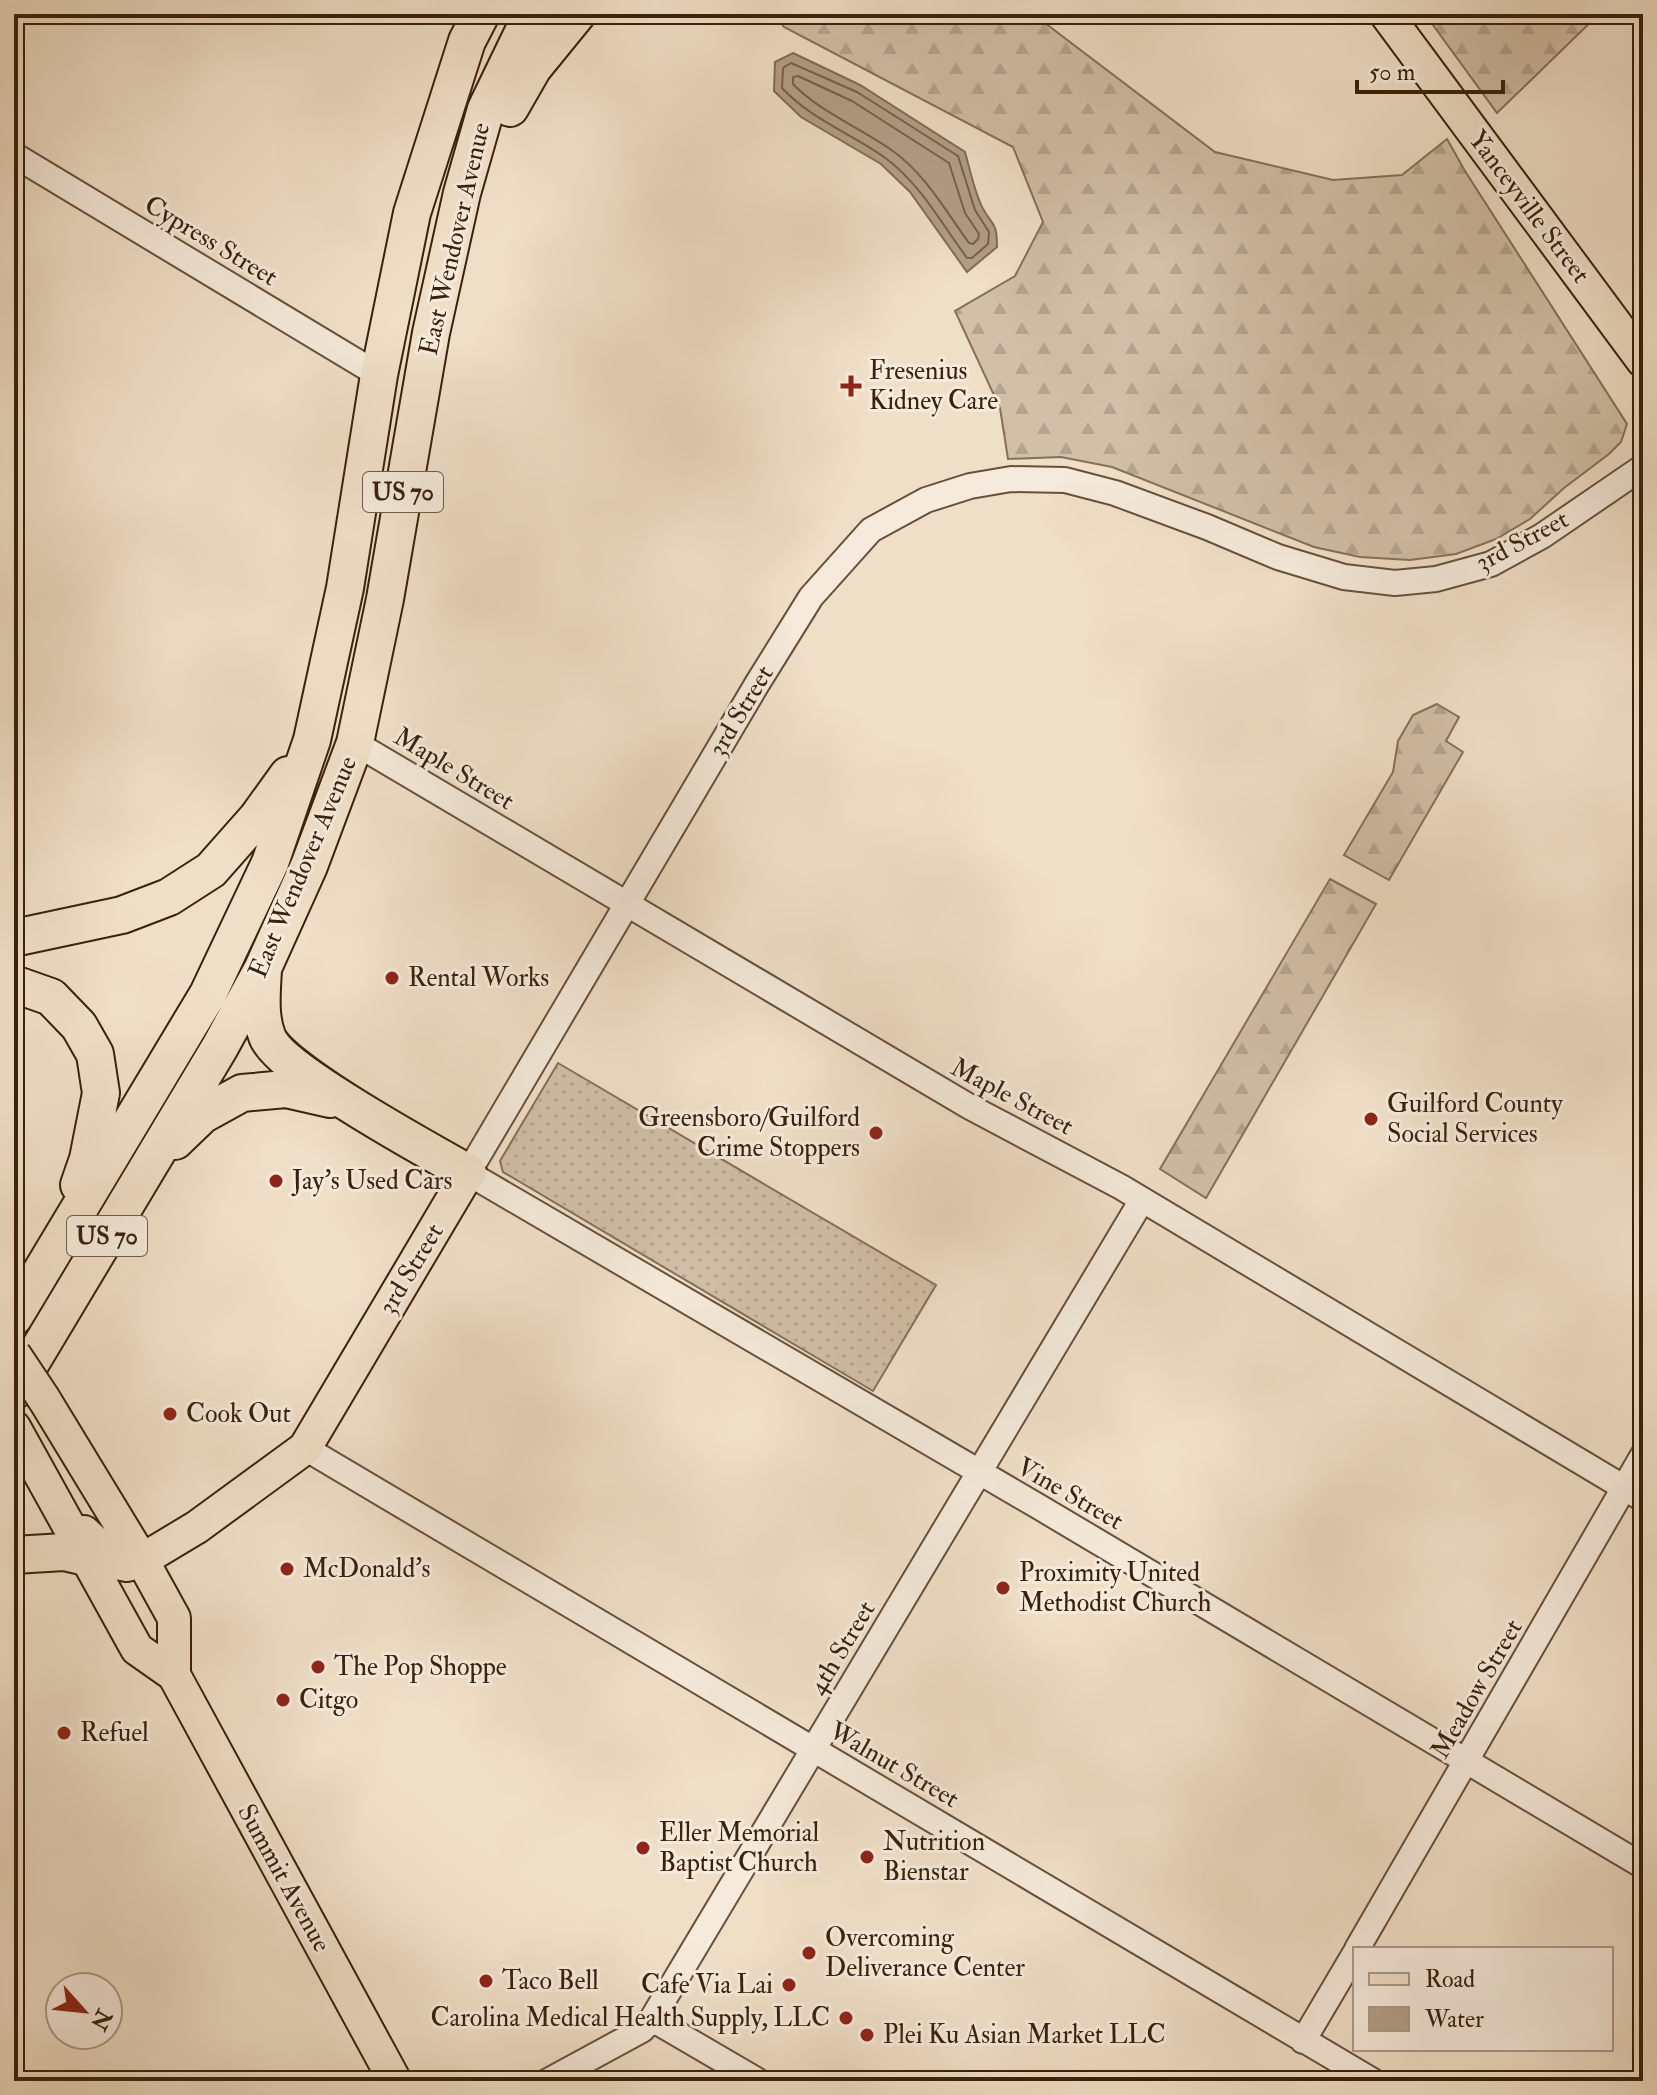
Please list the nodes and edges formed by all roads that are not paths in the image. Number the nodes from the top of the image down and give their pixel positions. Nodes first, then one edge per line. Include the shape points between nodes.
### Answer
1 (532, 14) edge
2 (577, 14) edge
3 (1386, 14) edge
4 (474, 23) edge
5 (14, 155) edge
6 (462, 193) junction
7 (1643, 361) edge
8 (379, 375) junction
9 (1643, 467) edge
10 (330, 657) junction
11 (312, 740) junction
12 (355, 743) junction
13 (627, 904) junction
14 (14, 938) edge
15 (263, 968) junction
16 (14, 984) edge
17 (348, 1103) junction
18 (149, 1167) junction
19 (468, 1173) junction
20 (1142, 1200) junction
21 (60, 1241) junction
22 (14, 1317) edge
23 (14, 1354) edge
24 (29, 1395) edge
25 (18, 1434) edge
26 (305, 1448) junction
27 (1643, 1455) edge
28 (978, 1473) junction
29 (1634, 1494) edge
30 (58, 1504) junction
31 (14, 1555) edge
32 (86, 1557) junction
33 (142, 1560) junction
34 (174, 1675) junction
35 (814, 1751) junction
36 (1467, 1762) junction
37 (1643, 1866) edge
38 (1358, 1947) edge
39 (1353, 1956) edge
40 (652, 2019) junction
41 (1303, 2041) junction
42 (395, 2081) edge
43 (548, 2081) edge
44 (758, 2081) edge
45 (1373, 2081) edge

1 - 6 highway, East Wendover Avenue / US 70 via 486,109
2 - 6 highway via 533,68
3 - 7 main road, Yanceyville Street
4 - 8 highway, East Wendover Avenue / US 70 via 412,213
5 - 8 street, Cypress Street
6 - 12 highway, East Wendover Avenue / US 70
8 - 10 highway, East Wendover Avenue / US 70
9 - 13 street, 3rd Street via 1491,564 1436,579 1395,583 1344,577 1278,557 1115,493 1065,480 1011,479 926,500 871,530 811,597
10 - 11 highway, East Wendover Avenue / US 70
10 - 12 highway via 334,716
11 - 14 highway via 257,818 211,870 169,897 122,915
11 - 21 highway, East Wendover Avenue / US 70 via 270,863 208,994
12 - 13 street, Maple Street
12 - 15 highway, East Wendover Avenue / US 70
13 - 19 street, 3rd Street
13 - 20 street, Maple Street via 970,1107
15 - 17 highway via 267,1038 281,1056
15 - 18 highway, East Wendover Avenue / US 70
16 - 21 highway via 51,997 79,1026 95,1054 101,1093 88,1159
17 - 18 highway via 286,1089 242,1093 202,1115
17 - 19 highway
18 - 24 highway, East Wendover Avenue / US 70
19 - 26 main road, 3rd Street
19 - 28 street, Vine Street
20 - 28 street, 4th Street
20 - 29 street, Maple Street
21 - 22 highway, East Wendover Avenue / US 70
23 - 24 main road, Summit Avenue, bridge
24 - 33 main road, Summit Avenue
25 - 30 main road, Summit Avenue
26 - 33 main road, 3rd Street
26 - 35 street, Walnut Street
27 - 29 street, Meadow Street
28 - 35 street, 4th Street
28 - 36 street, Vine Street
29 - 36 street, Meadow Street
30 - 32 main road, Summit Avenue
30 - 33 main road via 117,1563
31 - 32 highway via 64,1552
32 - 34 main road, Summit Avenue via 137,1649
33 - 34 main road, Summit Avenue via 174,1618
34 - 42 main road, Summit Avenue
35 - 40 street, 4th Street
35 - 41 street, Walnut Street
36 - 37 street, Vine Street
36 - 38 street, Meadow Street
39 - 41 street, Meadow Street
40 - 43 street, 4th Street via 642,2030
40 - 44 street
41 - 45 street, Walnut Street

